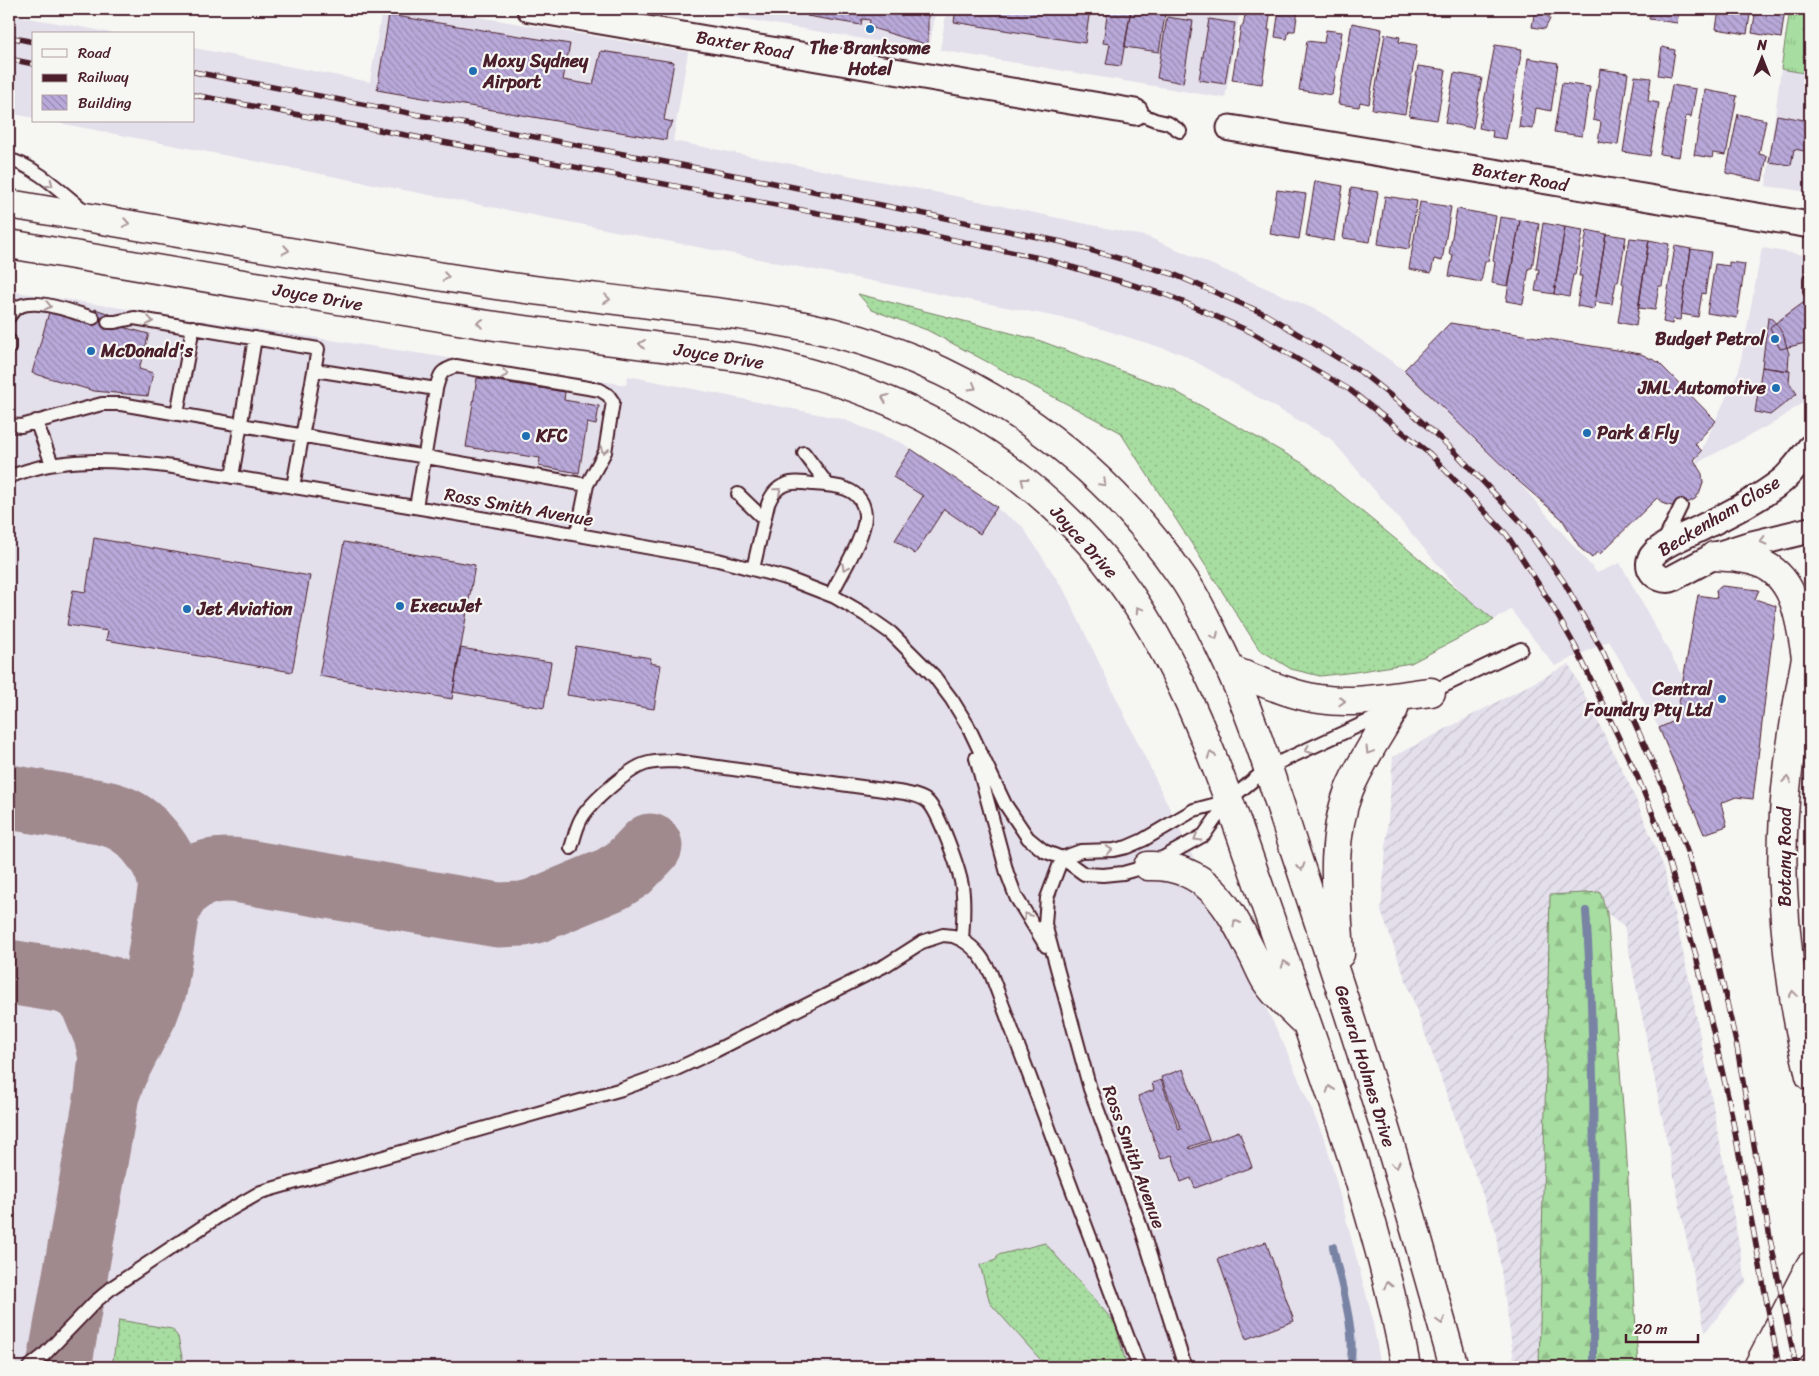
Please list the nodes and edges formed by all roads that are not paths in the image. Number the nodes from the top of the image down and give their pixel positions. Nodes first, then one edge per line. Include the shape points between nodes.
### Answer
1 (530, 9) edge
2 (1134, 112) joint
3 (1230, 128) dead end
4 (1180, 131) dead end
5 (9, 160) edge
6 (9, 204) edge
7 (94, 218) junction
8 (1810, 225) edge
9 (9, 244) edge
10 (1810, 279) edge
11 (1810, 291) edge
12 (9, 317) edge
13 (92, 318) dead end
14 (108, 322) dead end
15 (193, 327) junction
16 (254, 338) junction
17 (9, 340) edge
18 (9, 348) edge
19 (314, 370) junction
20 (436, 389) junction
21 (177, 414) junction
22 (36, 421) junction
23 (9, 425) edge
24 (240, 425) junction
25 (302, 436) junction
26 (1810, 448) edge
27 (804, 453) dead end
28 (424, 457) junction
29 (52, 464) junction
30 (9, 476) edge
31 (232, 477) junction
32 (586, 485) junction
33 (828, 485) junction
34 (293, 487) junction
35 (738, 494) dead end
36 (1681, 506) dead end
37 (416, 507) junction
38 (764, 519) junction
39 (1810, 530) edge
40 (577, 534) junction
41 (1661, 548) junction
42 (1714, 556) junction
43 (753, 569) junction
44 (830, 595) junction
45 (1808, 647) edge
46 (1521, 649) dead end
47 (1231, 670) junction
48 (1431, 692) junction
49 (1394, 709) junction
50 (968, 726) junction
51 (1268, 767) junction
52 (1228, 801) junction
53 (571, 848) dead end
54 (1062, 858) junction
55 (1148, 866) junction
56 (962, 940) junction
57 (1053, 957) junction
58 (1341, 988) junction
59 (1307, 1027) junction
60 (1810, 1076) edge
61 (1810, 1266) edge
62 (1810, 1324) edge
63 (29, 1367) edge
64 (1139, 1367) edge
65 (1185, 1367) edge
66 (1406, 1367) edge
67 (1455, 1367) edge
68 (1758, 1367) edge
69 (1776, 1367) edge

1 - 2 street, Baxter Road
2 - 4 lane via 1168,123
3 - 8 street, Baxter Road
5 -> 7 lane via 30,168
6 - 7 main road
7 -> 47 main road via 488,283 804,326 845,335 929,365 968,384 1036,426 1103,483 1184,578
52 -> 9 main road, Joyce Drive via 1166,654 1145,618 1092,546 1054,508 995,459 957,434 910,410 840,381 750,359 498,326
10 - 11 lane
12 -> 13 lane via 20,305 33,303
14 -> 15 lane via 134,318
15 - 16 lane
15 - 21 lane
16 - 19 lane via 318,349
16 - 24 lane
17 - 18 lane
19 - 20 lane
19 - 25 lane
20 - 28 lane
20 -> 32 lane via 440,374 456,366 600,390 608,395 613,402 605,452
21 - 22 lane via 121,404 102,404
21 - 24 lane
22 - 23 lane via 21,426
22 - 29 lane
24 - 25 lane
24 - 31 lane
25 - 28 lane
25 - 34 lane
26 - 41 street, Beckenham Close via 1784,479 1766,492
27 - 33 lane
28 - 32 lane
28 - 37 lane
29 - 30 lane, Ross Smith Avenue
29 - 31 lane, Ross Smith Avenue via 92,460 129,462
31 - 34 lane, Ross Smith Avenue
32 - 40 lane
38 -> 33 lane via 771,496 778,488 793,483
33 -> 44 lane via 850,490 858,497 864,515 860,537
34 - 37 lane, Ross Smith Avenue
35 - 38 lane
36 - 41 lane
37 - 40 lane, Ross Smith Avenue
38 - 43 lane
39 -> 42 street, Beckenham Close
40 - 43 lane, Ross Smith Avenue
41 - 42 street, Beckenham Close via 1651,558 1650,568 1656,576 1666,580
42 - 45 main road via 1742,558 1760,563 1776,573 1788,585
43 - 44 lane, Ross Smith Avenue
44 - 50 lane, Ross Smith Avenue via 890,633 934,676
60 -> 45 main road, Botany Road via 1793,997 1783,888 1786,786
46 - 48 lane
47 -> 48 main road via 1320,700 1348,702
47 - 51 main road, General Holmes Drive
48 - 49 lane
49 -> 51 lane
49 -> 58 main road via 1348,792 1340,824 1336,866
50 - 54 lane, Ross Smith Avenue via 1016,823 1044,851
57 -> 50 lane, Ross Smith Avenue via 1016,898
51 - 52 lane
51 -> 58 main road, General Holmes Drive
54 -> 52 lane via 1081,851 1127,847 1194,810
52 -> 55 lane, Ross Smith Avenue via 1204,835
59 -> 52 main road
53 - 56 lane via 581,819 594,802 631,771 660,761 905,793 926,800 934,808 962,887
54 - 55 lane, Ross Smith Avenue via 1084,874 1103,876
54 - 57 lane, Ross Smith Avenue via 1045,911 1044,924
59 -> 55 main road via 1266,982 1236,921 1212,888 1190,873 1165,865
56 - 63 lane via 942,936 922,942 886,966 715,1051 622,1089 261,1192 218,1216 114,1286
56 - 64 lane via 982,957 990,974
57 - 65 lane, Ross Smith Avenue via 1090,1089 1141,1227
58 -> 67 main road, General Holmes Drive
66 -> 59 main road via 1362,1188
61 - 68 main road
62 - 69 main road

